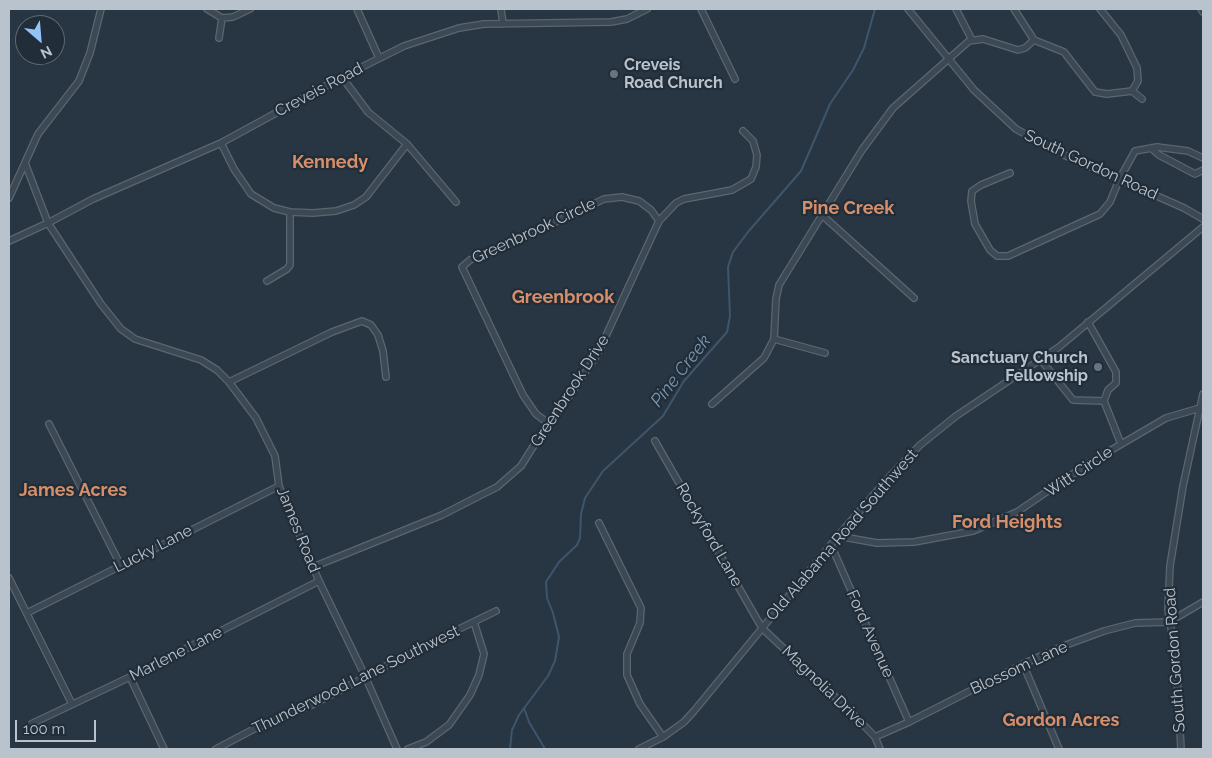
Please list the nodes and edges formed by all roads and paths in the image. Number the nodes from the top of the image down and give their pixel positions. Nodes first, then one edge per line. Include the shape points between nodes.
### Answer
1 (101, 9) edge
2 (207, 9) edge
3 (250, 9) edge
4 (357, 9) edge
5 (501, 9) edge
6 (646, 9) edge
7 (701, 9) edge
8 (908, 9) edge
9 (956, 9) edge
10 (1014, 9) edge
11 (1100, 9) edge
12 (1201, 9) edge
13 (1203, 12) edge
14 (222, 18) junction
15 (503, 24) junction
16 (220, 38) dead end
17 (972, 40) junction
18 (1034, 40) junction
19 (379, 58) junction
20 (947, 59) junction
21 (342, 77) junction
22 (735, 79) dead end
23 (1132, 91) junction
24 (1142, 99) dead end
25 (743, 131) dead end
26 (221, 143) junction
27 (407, 144) junction
28 (1151, 148) junction
29 (1203, 158) edge
30 (25, 163) junction
31 (1203, 170) edge
32 (1010, 173) dead end
33 (1118, 180) junction
34 (9, 198) edge
35 (456, 202) dead end
36 (290, 212) junction
37 (822, 214) junction
38 (659, 220) junction
39 (1203, 220) edge
40 (48, 223) junction
41 (1203, 227) edge
42 (9, 241) edge
43 (267, 281) dead end
44 (914, 298) dead end
45 (1088, 322) junction
46 (774, 339) junction
47 (825, 353) dead end
48 (1041, 360) junction
49 (386, 377) dead end
50 (229, 382) junction
51 (1203, 394) edge
52 (1104, 401) junction
53 (712, 404) dead end
54 (1200, 408) junction
55 (548, 423) junction
56 (49, 424) dead end
57 (655, 441) dead end
58 (1121, 444) junction
59 (279, 486) junction
60 (599, 524) dead end
61 (838, 536) junction
62 (830, 545) junction
63 (121, 566) junction
64 (313, 568) junction
65 (9, 578) edge
66 (319, 581) junction
67 (1203, 602) edge
68 (496, 611) dead end
69 (27, 613) junction
70 (474, 622) junction
71 (1169, 622) junction
72 (762, 628) junction
73 (1022, 664) junction
74 (365, 676) junction
75 (130, 677) junction
76 (72, 704) junction
77 (909, 722) junction
78 (31, 724) dead end
79 (663, 737) junction
80 (875, 737) junction
81 (164, 749) edge
82 (216, 749) edge
83 (397, 749) edge
84 (408, 749) edge
85 (639, 749) edge
86 (880, 749) edge
87 (1059, 749) edge
88 (1180, 749) edge

1 - 30 street via 79,81 38,134
2 - 14 street
3 - 14 street
4 - 19 street
5 - 15 street
6 - 15 street, Creveis Road via 627,19 611,22
7 - 22 street
8 - 20 street, South Gordon Road
9 - 17 street
10 - 18 street
11 - 23 street via 1121,35 1137,68 1138,81
12 - 13 street
14 - 16 street
15 - 19 street, Creveis Road via 459,28
17 - 18 street via 986,40 1018,50 1026,48
17 - 20 street
18 - 23 street via 1064,52 1095,92
19 - 21 street, Creveis Road
20 - 33 street, South Gordon Road via 997,114 1016,129
20 - 37 street via 893,108
21 - 26 street, Creveis Road
21 - 27 street via 368,112
23 - 24 street
25 - 38 street, Greenbrook Drive via 753,141 757,155 756,168 750,179 732,190 684,199
26 - 36 street via 251,194 274,208
26 - 40 street, Creveis Road via 93,199
27 - 35 street
27 - 36 street via 370,191 354,205 336,211
28 - 29 street via 1188,151
28 - 31 street via 1196,174
28 - 33 street via 1135,151
30 - 34 street
30 - 40 street, James Road
32 - 33 street via 972,191 975,224 997,256 1008,256 1100,214 1110,202
33 - 39 street, South Gordon Road via 1184,208
36 - 43 street via 290,265
37 - 44 street
37 - 46 street via 779,285
38 - 55 street, Greenbrook Drive via 597,355
38 - 55 street, Greenbrook Circle via 639,201 622,197 604,199 470,260 462,267 523,396 536,414
40 - 42 street, Creveis Road
40 - 50 street, James Road via 121,329 136,339 201,360
41 - 45 street, Old Alabama Road Southwest
45 - 48 street, Old Alabama Road Southwest
45 - 52 street via 1116,372 1116,383 1108,390
46 - 47 street
46 - 53 street via 764,358
48 - 52 street via 1073,400
48 - 61 street, Old Alabama Road Southwest via 938,429 892,474
49 - 50 street via 378,335 371,325 362,321 332,332
50 - 59 street, James Road via 256,418 272,448
51 - 54 street, South Gordon Road
52 - 58 street
54 - 58 street, Witt Circle via 1166,418
54 - 71 street, South Gordon Road via 1170,566
55 - 64 street, Greenbrook Drive via 529,455 497,487 442,515
56 - 63 street
57 - 72 street, Rockyford Lane
58 - 61 street, Witt Circle via 1024,508 973,531 914,542 877,543
59 - 63 street, Lucky Lane
59 - 64 street, James Road
60 - 79 street via 641,608 640,623 627,654 627,675 640,704
61 - 62 street, Old Alabama Road Southwest
62 - 72 street, Old Alabama Road Southwest
62 - 77 street, Ford Avenue
63 - 69 street, Lucky Lane
64 - 66 street, James Road
65 - 69 street
66 - 74 street, James Road
66 - 75 street, Marlene Lane
67 - 71 street
68 - 70 street, Thunderwood Lane Southwest
69 - 76 street
70 - 74 street, Thunderwood Lane Southwest
70 - 84 street via 484,654 470,695 449,725 426,742
71 - 73 street, Blossom Lane via 1135,623 1104,630
71 - 88 street, South Gordon Road via 1176,657
72 - 79 street, Old Alabama Road Southwest via 694,711
72 - 80 street, Magnolia Drive
73 - 77 street, Blossom Lane
73 - 87 street
74 - 82 street, Thunderwood Lane Southwest via 314,704
74 - 83 street, James Road
75 - 76 street, Marlene Lane
75 - 81 street
76 - 78 street, Marlene Lane
77 - 80 street, Blossom Lane
79 - 85 street, Old Alabama Road Southwest
80 - 86 street, Magnolia Drive

